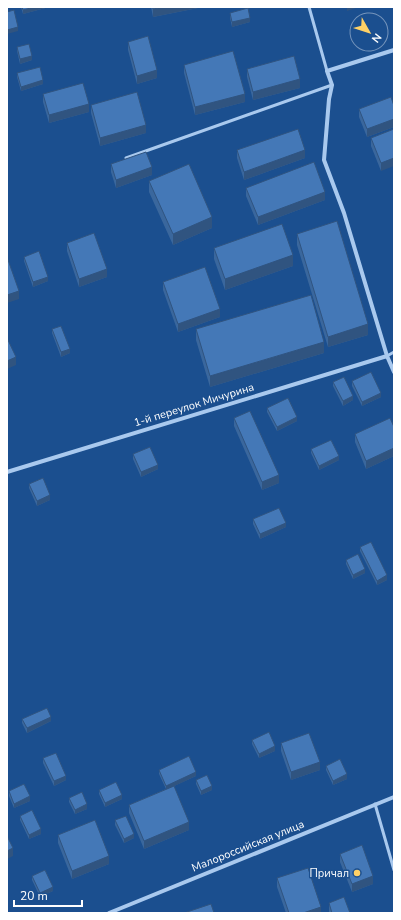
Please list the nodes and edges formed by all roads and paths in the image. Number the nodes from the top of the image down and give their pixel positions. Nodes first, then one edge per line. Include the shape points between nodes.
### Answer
1 (309, 7) edge
2 (394, 50) edge
3 (326, 71) junction
4 (332, 85) junction
5 (126, 158) edge
6 (394, 352) edge
7 (387, 356) junction
8 (394, 372) edge
9 (7, 472) edge
10 (394, 797) edge
11 (375, 804) junction
12 (394, 870) edge
13 (109, 913) edge

1 - 3 lane
2 - 3 street
3 - 4 street
4 - 5 lane
4 - 7 street via 324,160 344,213
6 - 7 lane
7 - 8 street
7 - 9 street, 1-й переулок Мичурина
10 - 11 street, Малороссийская улица
11 - 12 lane
11 - 13 street, Малороссийская улица

